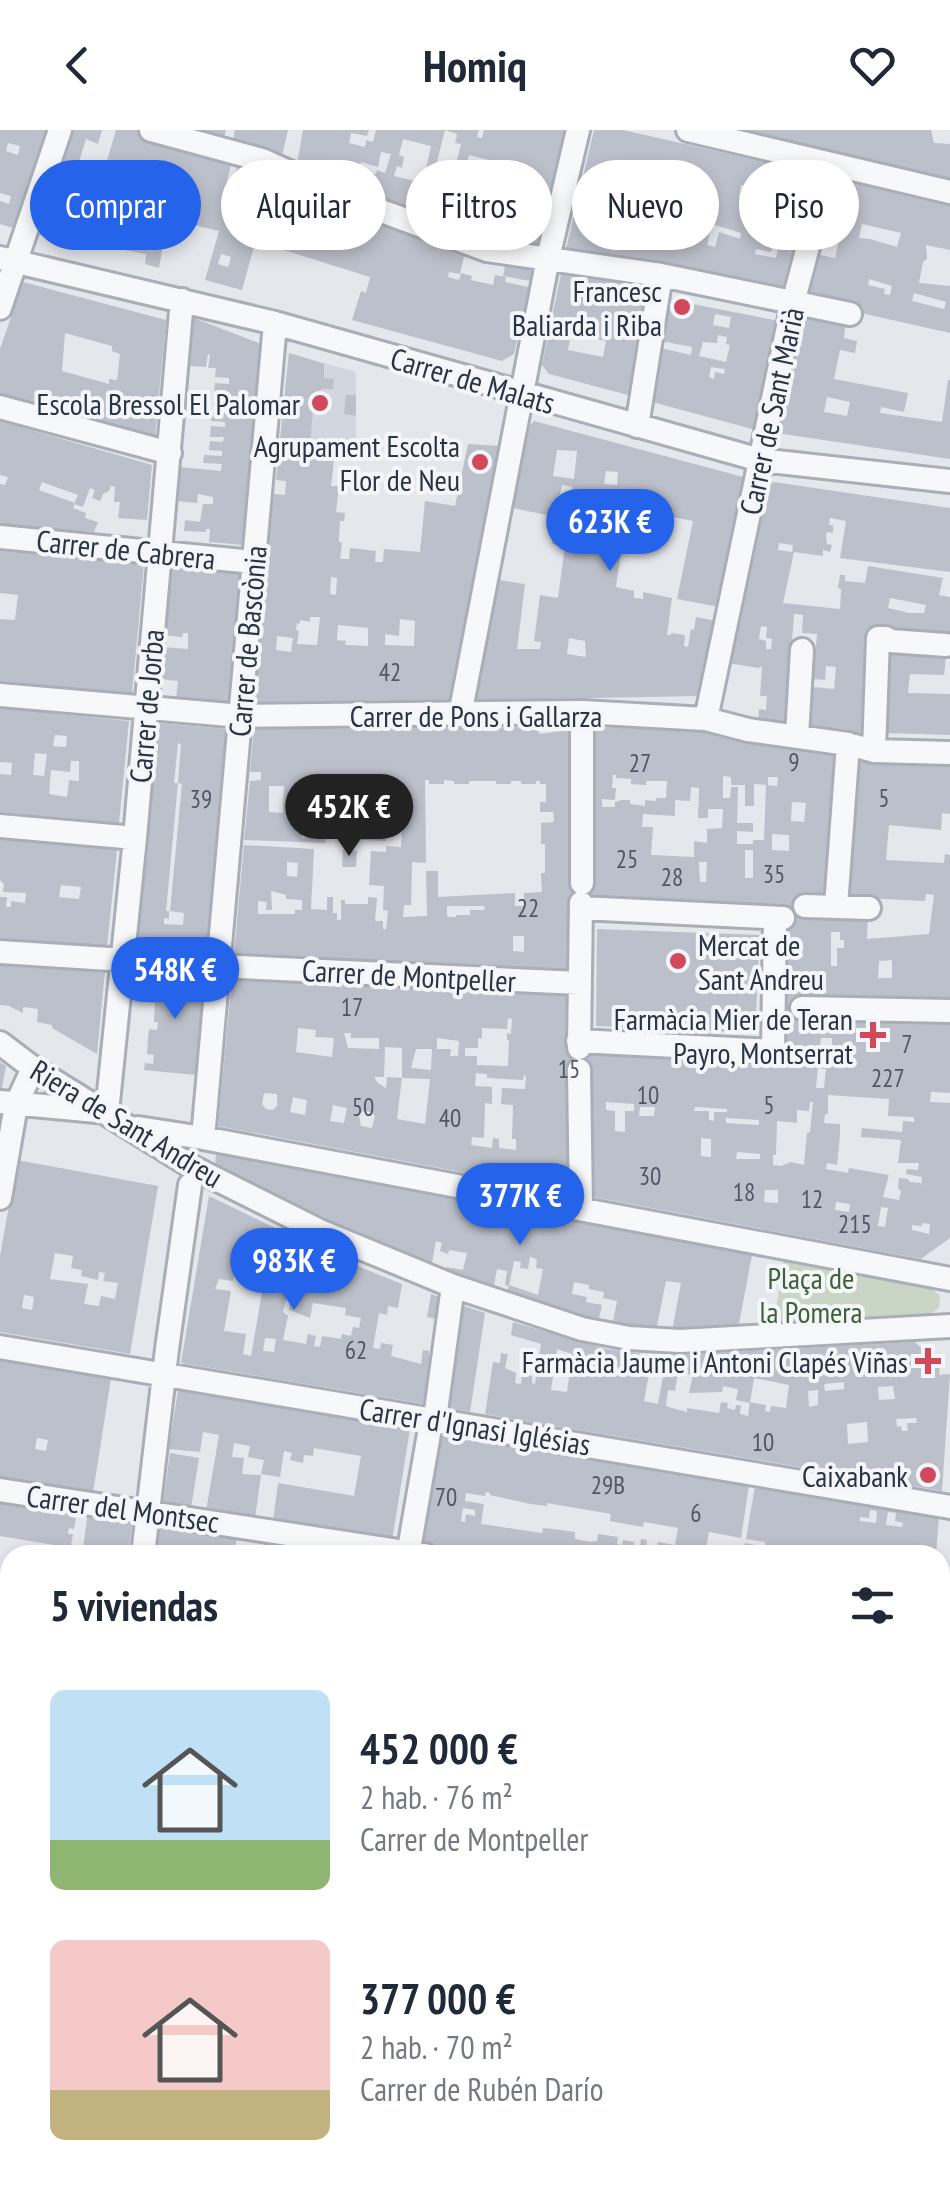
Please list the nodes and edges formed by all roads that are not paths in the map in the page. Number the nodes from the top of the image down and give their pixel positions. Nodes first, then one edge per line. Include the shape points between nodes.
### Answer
1 (60, 130) edge
2 (151, 130) edge
3 (578, 130) edge
4 (688, 130) edge
5 (813, 160) edge
6 (859, 171) edge
7 (950, 192) edge
8 (807, 250) edge
9 (548, 258) junction
10 (8, 260) edge
11 (661, 274) junction
12 (182, 300) junction
13 (793, 304) junction
14 (0, 308) edge
15 (850, 314) dead end
16 (275, 323) junction
17 (522, 394) junction
18 (0, 407) edge
19 (637, 426) junction
20 (170, 453) junction
21 (760, 460) junction
22 (950, 481) edge
23 (0, 537) edge
24 (158, 552) junction
25 (253, 562) junction
26 (946, 646) dead end
27 (802, 650) dead end
28 (0, 695) edge
29 (146, 708) junction
30 (582, 712) junction
31 (460, 715) junction
32 (241, 716) junction
33 (706, 719) junction
34 (797, 736) junction
35 (848, 744) junction
36 (874, 750) junction
37 (950, 753) edge
38 (0, 826) edge
39 (135, 838) junction
40 (581, 898) junction
41 (805, 906) dead end
42 (836, 906) junction
43 (869, 908) dead end
44 (0, 952) edge
45 (122, 959) junction
46 (219, 966) junction
47 (579, 983) junction
48 (785, 1007) junction
49 (950, 1011) edge
50 (0, 1044) edge
51 (578, 1053) junction
52 (34, 1068) junction
53 (8, 1104) edge
54 (107, 1112) junction
55 (130, 1127) junction
56 (204, 1138) junction
57 (190, 1185) dead end
58 (0, 1198) edge
59 (581, 1209) junction
60 (950, 1279) edge
61 (453, 1286) junction
62 (950, 1326) edge
63 (0, 1347) edge
64 (164, 1376) junction
65 (434, 1419) junction
66 (0, 1490) edge
67 (950, 1507) edge
68 (148, 1511) junction
69 (144, 1545) edge
70 (358, 1545) edge
71 (415, 1545) edge

1 - 10 street
2 - 9 street via 262,160 486,250
3 - 9 street
4 - 5 street
6 - 7 street
8 - 13 street, Carrer de Sant Marià
9 - 11 street
9 - 17 street
10 - 12 street, Carrer de Malats
10 - 14 street
11 - 13 street
11 - 19 street
12 - 16 street, Carrer de Malats
12 - 20 street, Carrer de Jorba
13 - 15 street
13 - 21 street, Carrer de Sant Marià
16 - 17 street, Carrer de Malats
16 - 25 street, Carrer de Bascònia
17 - 19 street, Carrer de Malats
17 - 31 street
18 - 20 street
19 - 21 street, Carrer de Malats
20 - 24 street, Carrer de Jorba
21 - 22 street, Carrer de Malats
21 - 33 street, Carrer de Sant Marià
23 - 24 street, Carrer de Cabrera
24 - 25 street, Carrer de Cabrera
24 - 29 street, Carrer de Jorba
25 - 32 street, Carrer de Bascònia
26 - 36 street via 878,638
27 - 34 street
28 - 29 street, Carrer de Pons i Gallarza
29 - 32 street, Carrer de Pons i Gallarza
29 - 39 street, Carrer de Jorba
30 - 31 street, Carrer de Pons i Gallarza
30 - 33 street, Carrer de Pons i Gallarza
30 - 40 street
31 - 32 street, Carrer de Pons i Gallarza
32 - 46 street, Carrer de Bascònia
33 - 34 street, Carrer de Pons i Gallarza
34 - 35 street, Carrer de Pons i Gallarza
35 - 36 street, Carrer de Pons i Gallarza
35 - 42 street
36 - 37 street, Carrer de Pons i Gallarza
38 - 39 street
39 - 45 street, Carrer de Jorba
40 - 47 street
40 - 48 street via 779,919
41 - 42 street
42 - 43 street
44 - 45 street, Carrer de Montpeller
45 - 46 street, Carrer de Montpeller
45 - 54 street, Carrer de Jorba
46 - 47 street, Carrer de Montpeller
46 - 56 street, Carrer de Bascònia
47 - 51 street
48 - 49 street
48 - 51 street via 773,1051
50 - 52 street, Riera de Sant Andreu
51 - 59 street
52 - 53 street
52 - 54 street, Riera de Sant Andreu
53 - 54 street
53 - 58 street
54 - 55 street, Riera de Sant Andreu
55 - 56 street
55 - 61 street, Riera de Sant Andreu via 201,1172 322,1232
56 - 59 street
57 - 64 street
59 - 60 street
61 - 62 street, Riera de Sant Andreu via 629,1338 738,1340
61 - 65 street
63 - 64 street, Carrer d'Ignasi Iglésias
64 - 65 street, Carrer d'Ignasi Iglésias
64 - 68 street
65 - 67 street, Carrer d'Ignasi Iglésias
65 - 71 street
66 - 68 street, Carrer del Montsec
68 - 69 street
68 - 70 street, Carrer del Montsec

